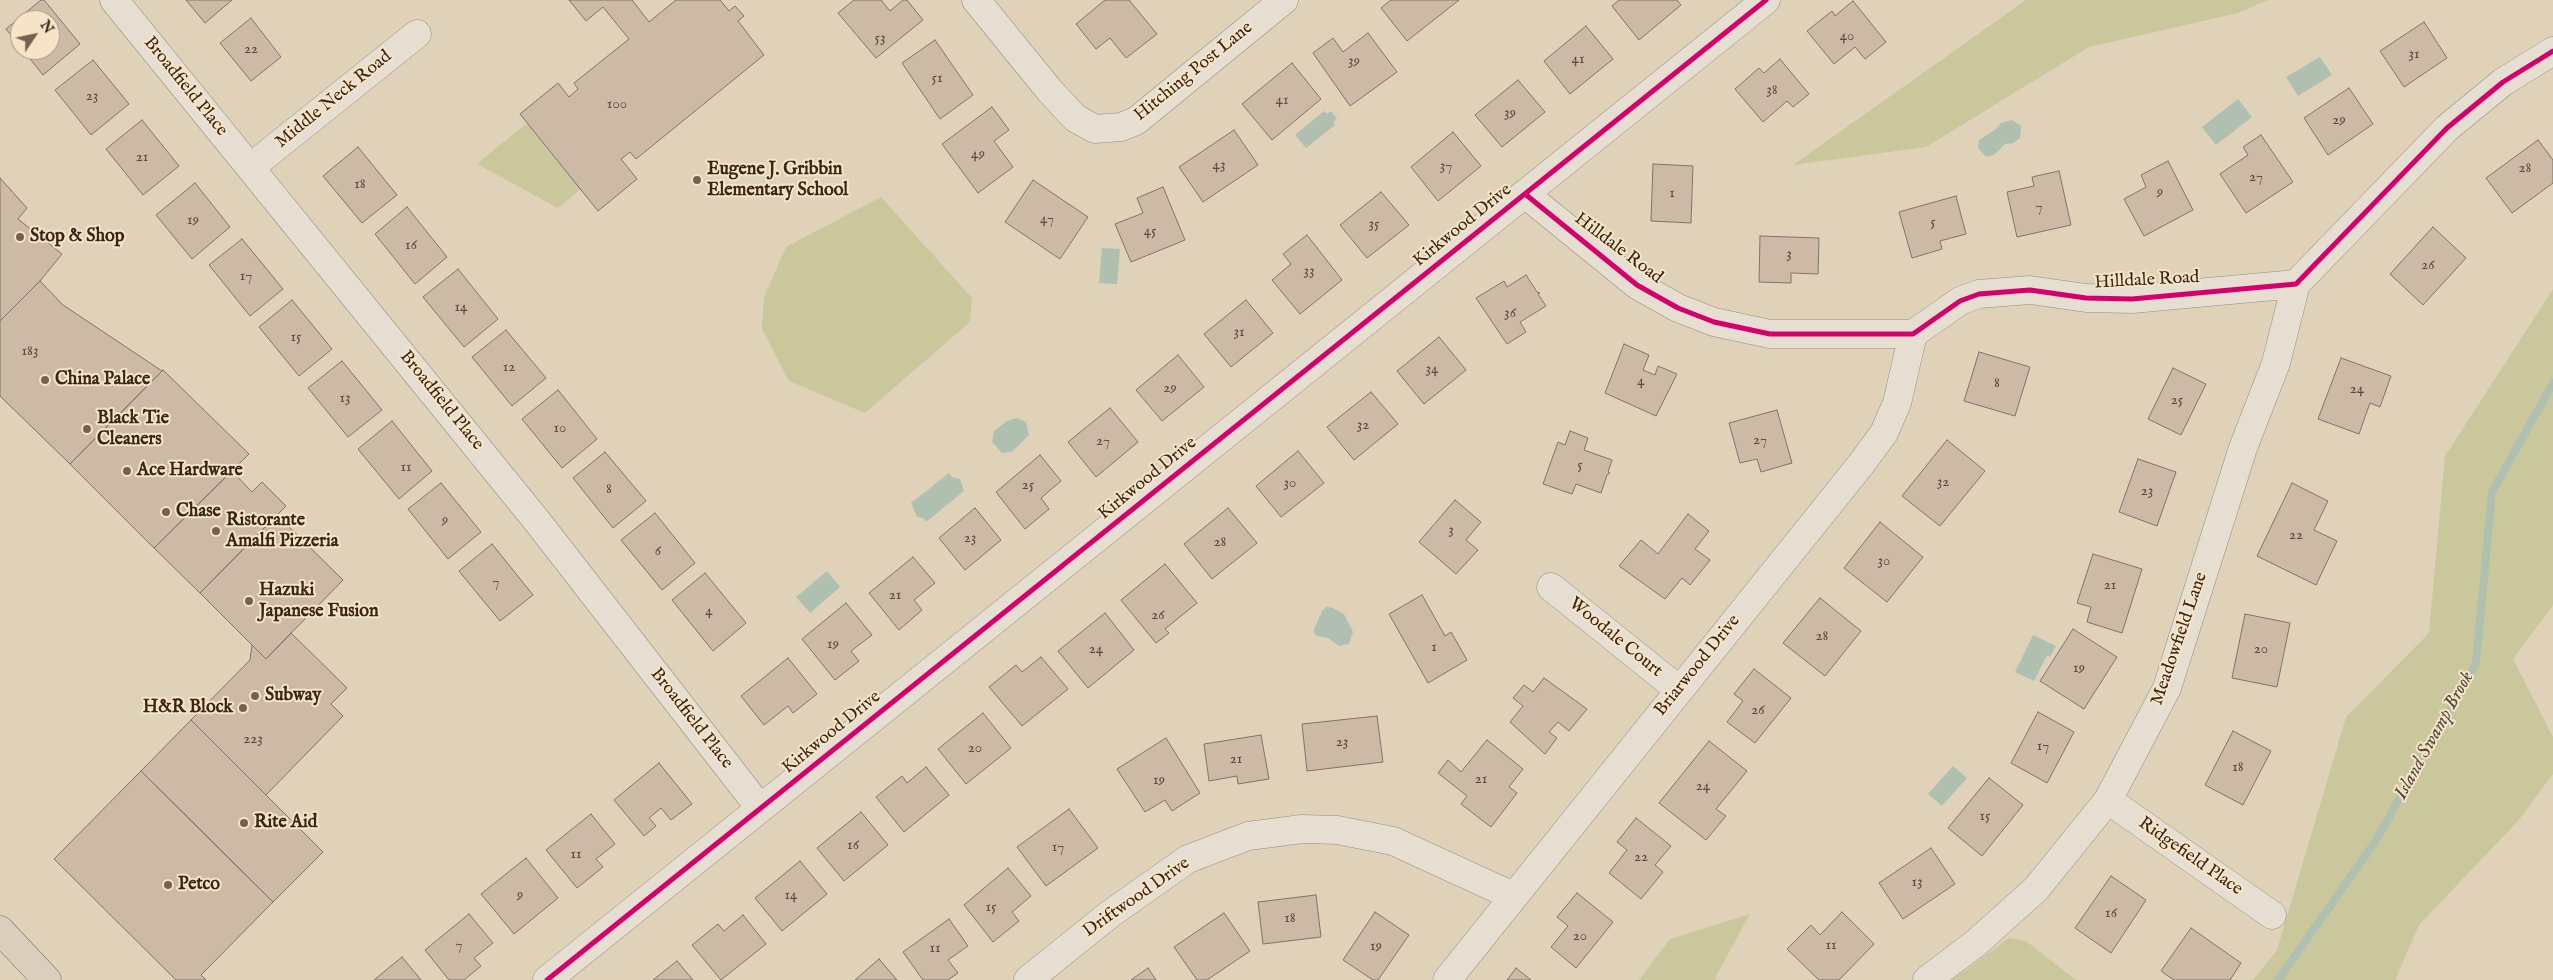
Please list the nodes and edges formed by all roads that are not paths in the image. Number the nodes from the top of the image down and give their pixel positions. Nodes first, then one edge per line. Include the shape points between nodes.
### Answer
1 (114, 0) edge
2 (976, 0) edge
3 (1284, 0) edge
4 (1766, 0) edge
5 (417, 34) dead end
6 (2553, 51) edge
7 (251, 167) junction
8 (1525, 194) junction
9 (2296, 284) junction
10 (1913, 334) junction
11 (1551, 587) dead end
12 (1678, 689) junction
13 (2108, 800) junction
14 (760, 808) junction
15 (1513, 896) junction
16 (2272, 915) dead end
17 (0, 930) edge
18 (47, 980) edge
19 (547, 980) edge
20 (1028, 980) edge
21 (1447, 980) edge
22 (1926, 980) edge

1 - 7 street, Broadfield Place
2 - 3 street, Hitching Post Lane via 1074,118 1095,129 1121,127 1136,120
4 - 8 street, Kirkwood Drive
5 - 7 street, Middle Neck Road
6 - 9 street via 2503,82 2447,128
7 - 14 street, Broadfield Place via 537,521
8 - 10 street, Hilldale Road via 1637,285 1678,308 1714,322 1770,334
8 - 14 street, Kirkwood Drive
9 - 10 street, Hilldale Road via 2132,299 2086,298 2030,290 1979,294 1960,301
9 - 13 street, Meadowfield Lane via 2276,363 2243,448 2167,688
10 - 12 street, Briarwood Drive via 1897,403 1884,433
11 - 12 street, Woodale Court
12 - 15 street, Briarwood Drive
13 - 16 street, Ridgefield Place
13 - 22 street, Meadowfield Lane via 2036,890 1976,943
14 - 19 street, Kirkwood Drive
15 - 20 street, Driftwood Drive via 1393,842 1337,830 1248,836 1188,859 1110,914
15 - 21 street, Briarwood Drive
17 - 18 main road

